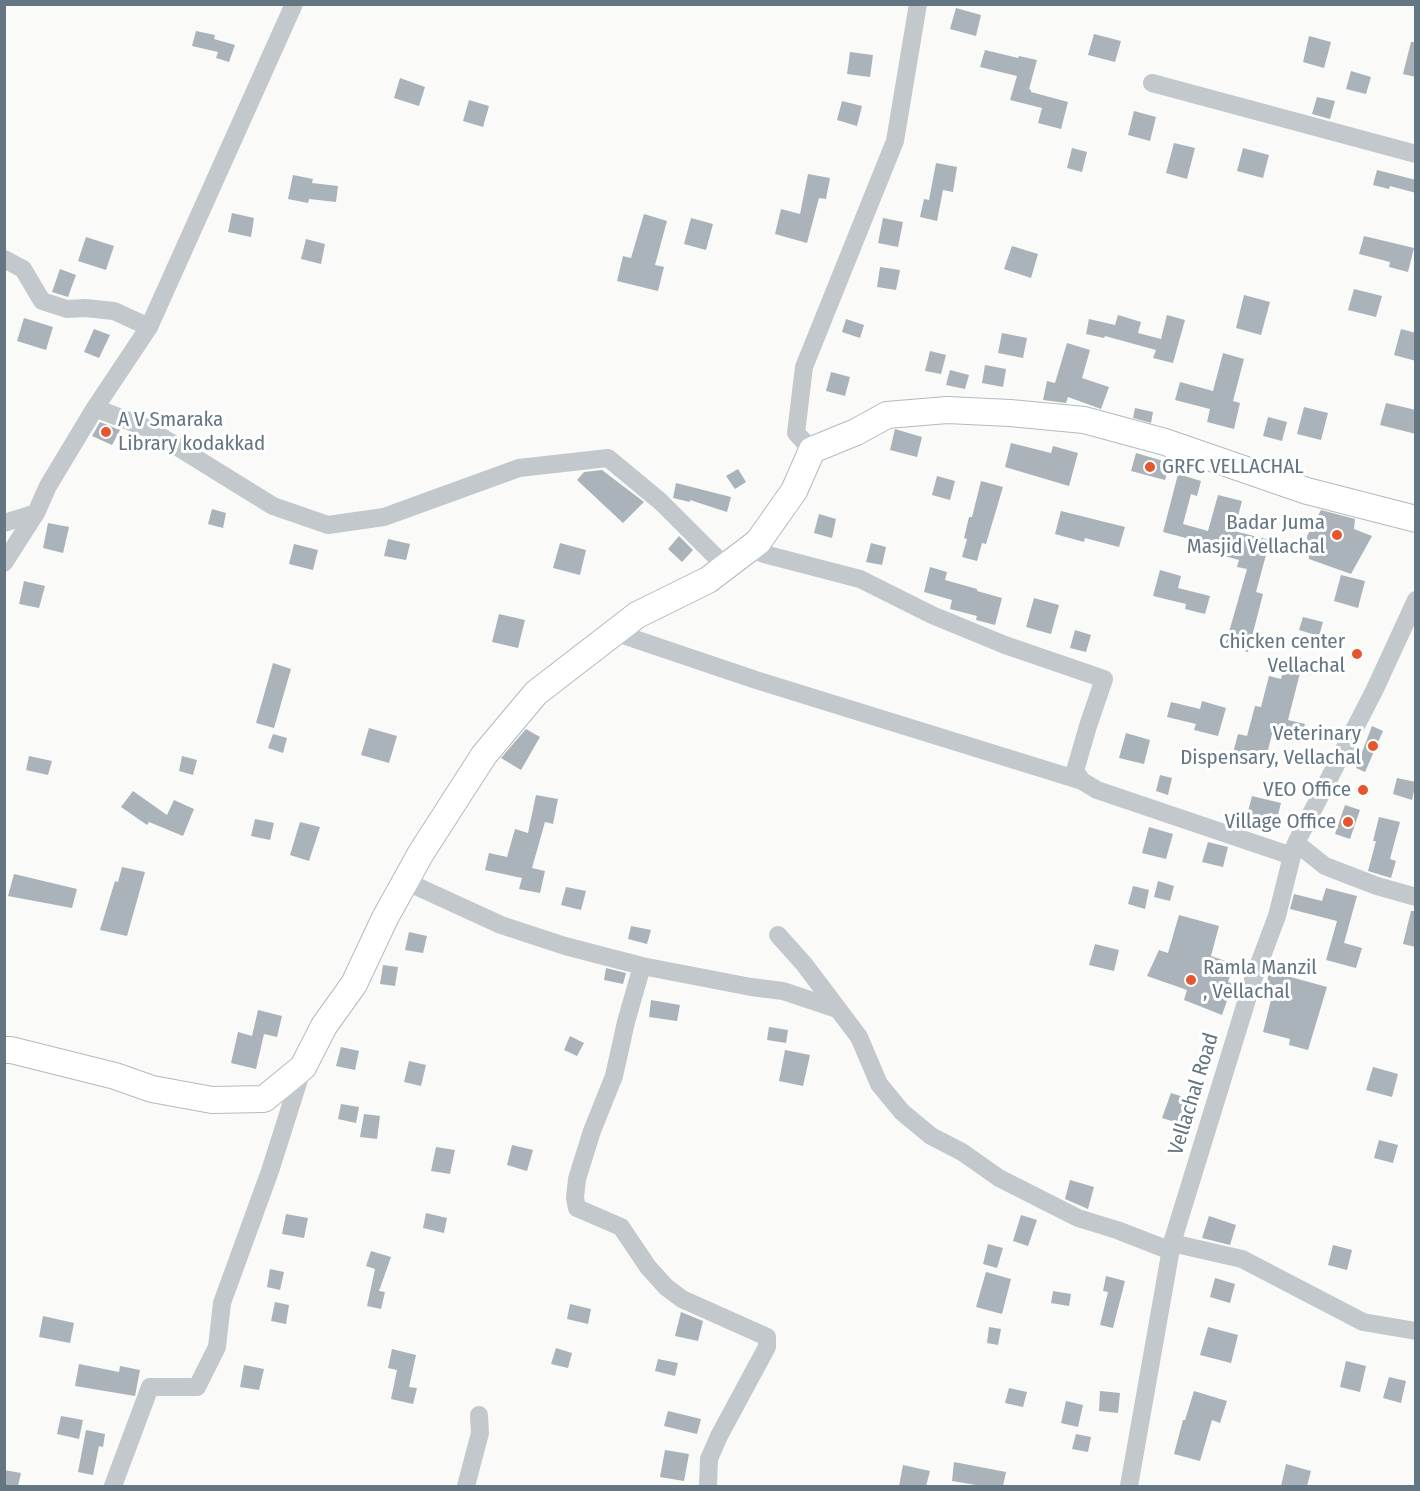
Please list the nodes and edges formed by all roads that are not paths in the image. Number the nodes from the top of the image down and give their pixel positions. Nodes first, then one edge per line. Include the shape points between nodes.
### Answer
1 (294, 4) edge
2 (918, 4) edge
3 (1152, 83) dead end
4 (1416, 154) edge
5 (4, 259) edge
6 (149, 327) junction
7 (95, 408) junction
8 (812, 450) junction
9 (36, 513) junction
10 (1416, 519) edge
11 (4, 523) edge
12 (751, 548) junction
13 (4, 563) edge
14 (726, 567) junction
15 (1414, 608) edge
16 (614, 632) junction
17 (1082, 781) junction
18 (1294, 849) junction
19 (405, 881) junction
20 (1416, 897) edge
21 (778, 934) dead end
22 (642, 966) junction
23 (837, 1009) junction
24 (4, 1050) edge
25 (303, 1067) junction
26 (1171, 1247) junction
27 (1416, 1331) edge
28 (479, 1415) dead end
29 (113, 1486) edge
30 (466, 1486) edge
31 (708, 1486) edge
32 (1129, 1486) edge

1 - 6 street
2 - 8 street via 895,141 804,366 796,433
3 - 4 street
5 - 6 street via 23,269 42,301 67,309 114,311
6 - 7 street
7 - 9 street
7 - 14 street via 147,428 273,506 328,525 384,517 519,468 608,458 661,502
8 - 10 main road via 887,415 947,410 1084,420 1165,441 1307,491
8 - 12 main road via 794,491
9 - 11 street
9 - 13 street
12 - 14 main road
12 - 17 street via 764,555 860,579 1005,645 1104,679 1075,771
14 - 16 main road via 637,615
15 - 18 street, Vellachal Road
16 - 17 street
16 - 19 main road via 537,693 484,755
17 - 18 street via 1097,790
18 - 20 street via 1325,866
18 - 26 street, Vellachal Road via 1277,916 1253,980
19 - 22 street via 501,925
19 - 25 main road via 354,984 324,1026
21 - 23 street
22 - 23 street via 783,991
22 - 31 street via 614,1076 591,1131 575,1198 577,1208 621,1227 648,1267 681,1299 767,1337 767,1347 709,1459
23 - 26 street via 858,1037 879,1084 902,1112 931,1136 999,1178 1078,1218
24 - 25 main road via 115,1076 152,1089 212,1100 264,1099
25 - 29 street via 222,1303 217,1347 197,1387 150,1387
26 - 27 street via 1242,1259 1363,1322
26 - 32 street, Vellachal Road
28 - 30 street via 480,1433

